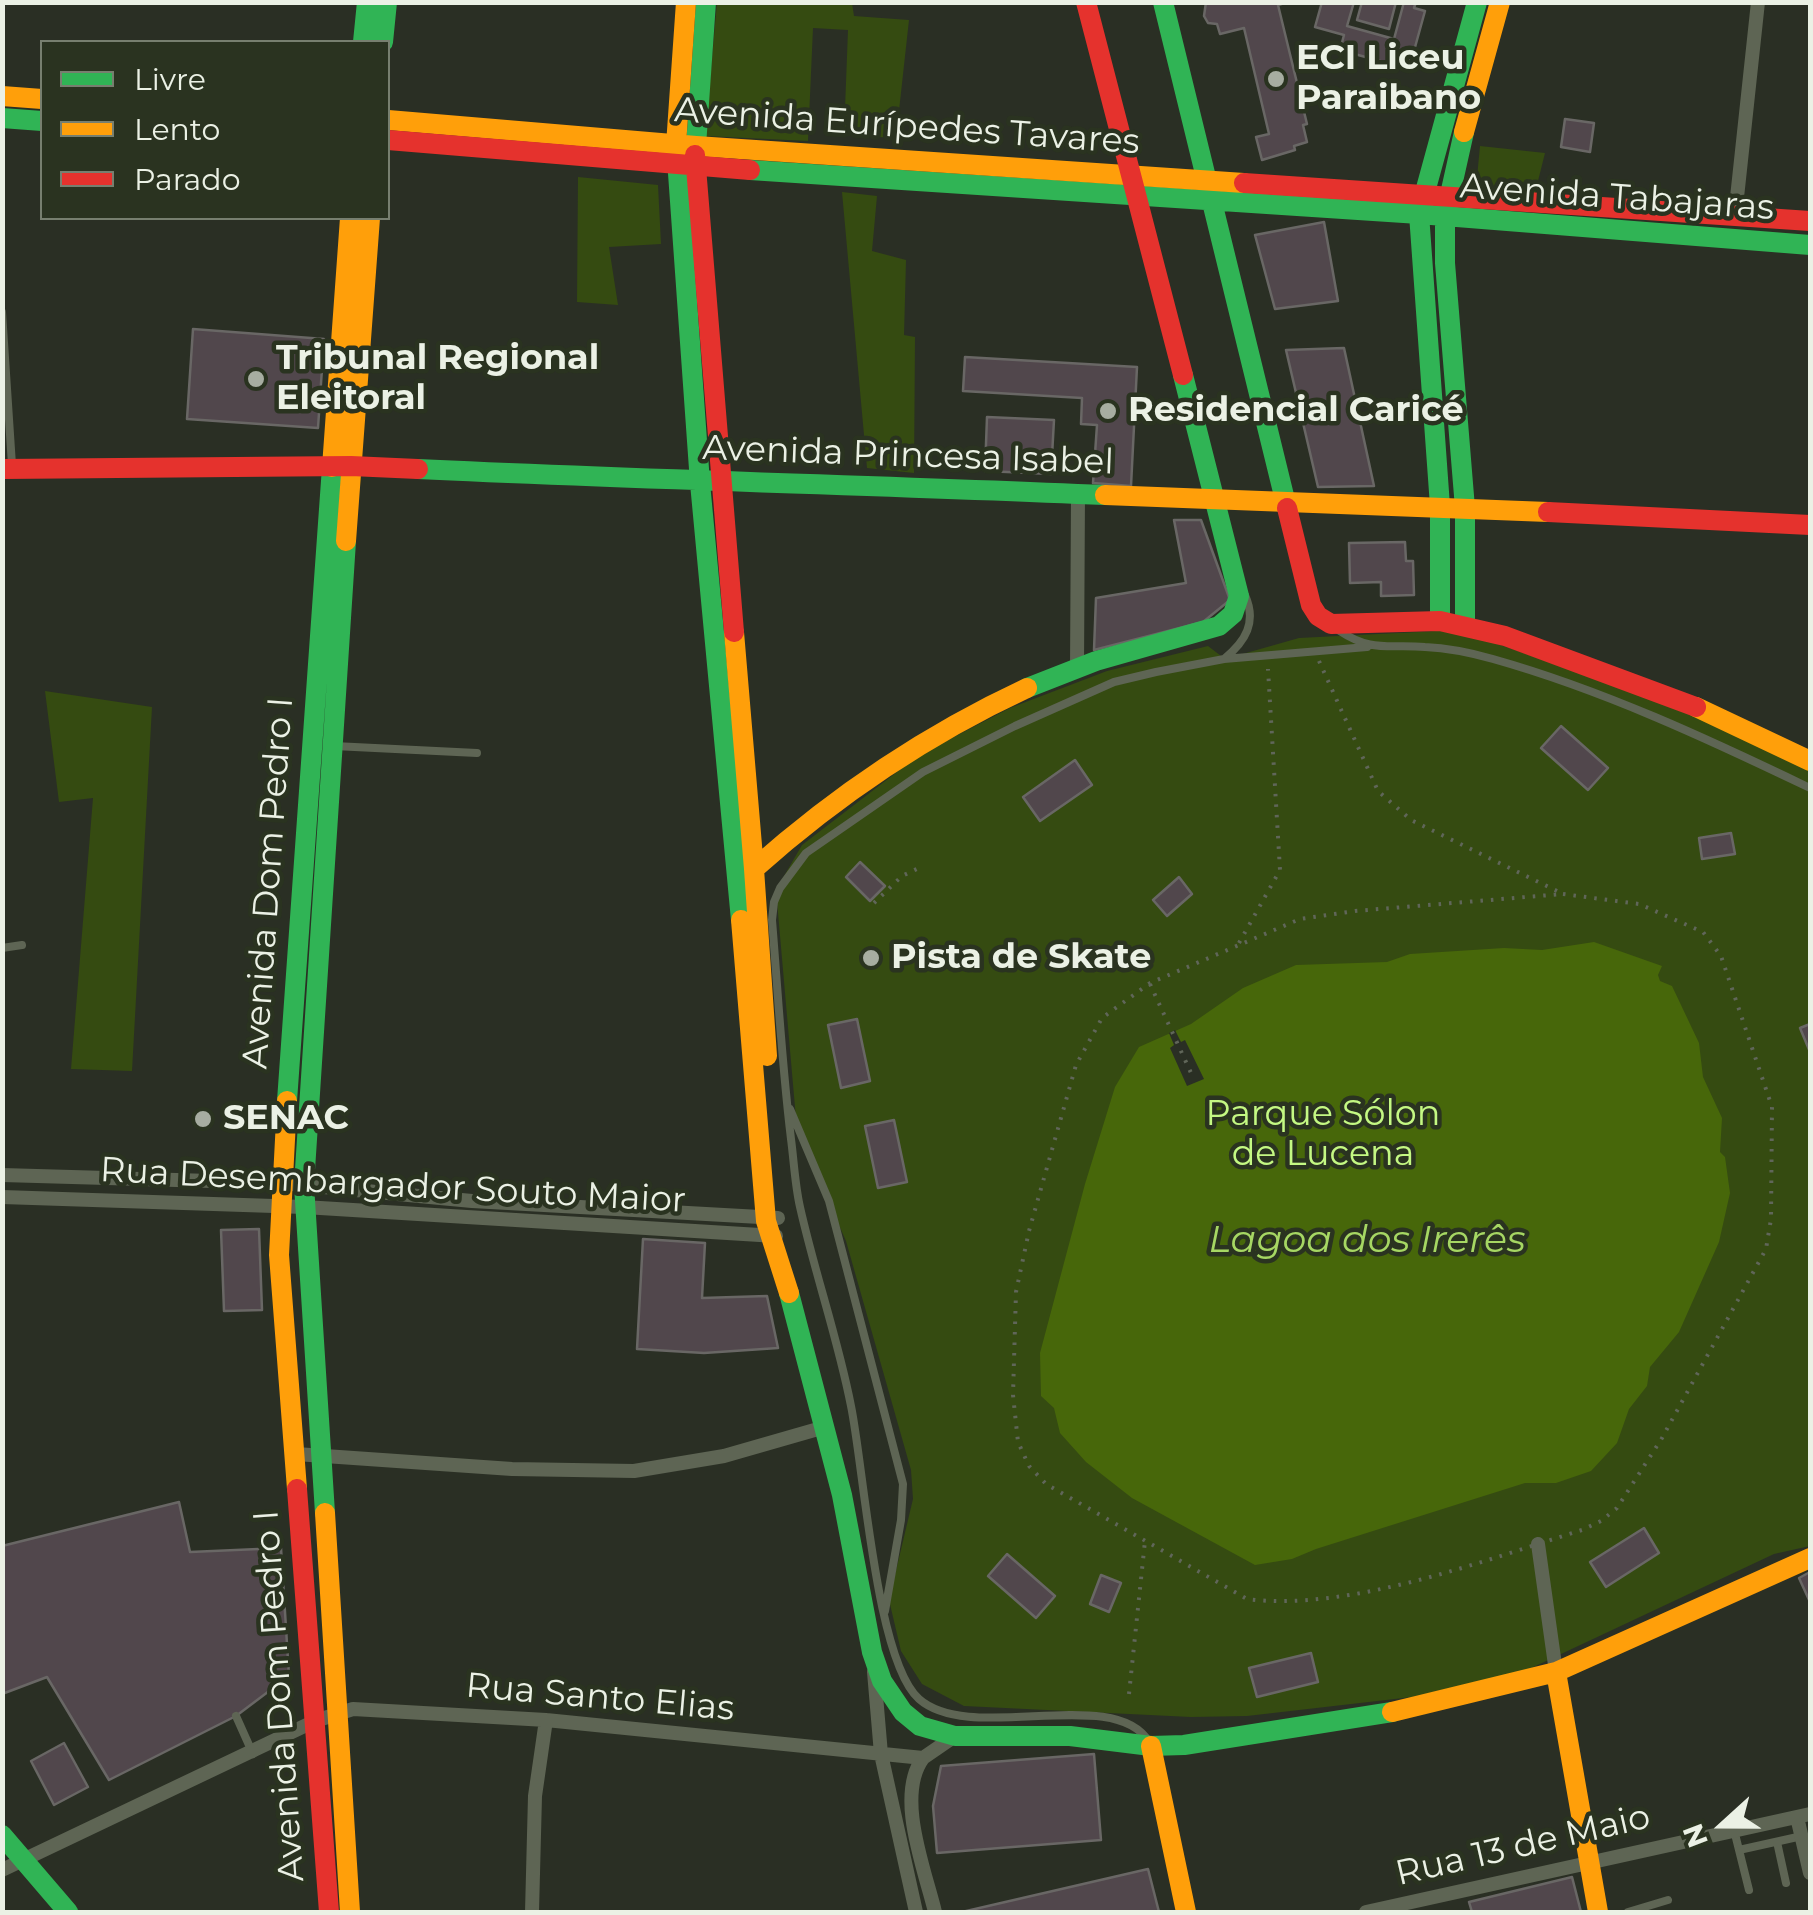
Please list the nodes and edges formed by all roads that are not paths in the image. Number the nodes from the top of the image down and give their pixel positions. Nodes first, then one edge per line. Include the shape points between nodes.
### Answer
1 (366, 2) edge
2 (387, 2) edge
3 (686, 2) edge
4 (706, 2) edge
5 (1086, 2) edge
6 (1163, 2) edge
7 (1477, 2) edge
8 (1500, 2) edge
9 (1758, 2) edge
10 (363, 40) edge
11 (384, 40) edge
12 (2, 96) edge
13 (40, 99) edge
14 (2, 118) edge
15 (40, 120) edge
16 (390, 120) edge
17 (390, 140) edge
18 (686, 155) junction
19 (1208, 179) junction
20 (1132, 184) junction
21 (1212, 201) junction
22 (1421, 204) junction
23 (1446, 207) junction
24 (1735, 216) junction
25 (350, 220) edge
26 (370, 220) edge
27 (1810, 221) edge
28 (1810, 245) edge
29 (2, 312) edge
30 (341, 466) junction
31 (7, 469) edge
32 (710, 483) junction
33 (1078, 494) junction
34 (1217, 500) junction
35 (1285, 502) junction
36 (1440, 506) junction
37 (1465, 508) junction
38 (1810, 525) edge
39 (1233, 568) junction
40 (1440, 621) junction
41 (1331, 624) junction
42 (1465, 626) junction
43 (1367, 647) junction
44 (1426, 647) junction
45 (1224, 659) junction
46 (1078, 668) junction
47 (334, 746) junction
48 (477, 754) dead end
49 (1810, 761) edge
50 (1810, 788) edge
51 (744, 870) junction
52 (22, 945) dead end
53 (2, 948) edge
54 (786, 1100) junction
55 (2, 1175) edge
56 (281, 1183) junction
57 (304, 1184) junction
58 (2, 1198) edge
59 (280, 1206) junction
60 (304, 1207) junction
61 (471, 1209) junction
62 (649, 1211) junction
63 (648, 1228) junction
64 (774, 1231) junction
65 (825, 1428) junction
66 (296, 1454) junction
67 (321, 1455) junction
68 (1538, 1544) road end
69 (1810, 1558) edge
70 (884, 1620) junction
71 (872, 1652) junction
72 (1556, 1672) junction
73 (338, 1711) junction
74 (236, 1716) dead end
75 (546, 1720) junction
76 (316, 1721) junction
77 (955, 1736) junction
78 (1151, 1746) junction
79 (253, 1754) junction
80 (881, 1754) junction
81 (923, 1758) junction
82 (1804, 1815) edge
83 (1734, 1830) junction
84 (2, 1834) edge
85 (1802, 1836) junction
86 (1777, 1842) junction
87 (1738, 1850) junction
88 (23, 1860) junction
89 (1589, 1862) junction
90 (2, 1870) edge
91 (1810, 1873) edge
92 (1786, 1883) dead end
93 (1748, 1890) dead end
94 (1668, 1900) dead end
95 (1598, 1910) edge
96 (68, 1912) edge
97 (329, 1912) edge
98 (350, 1912) edge
99 (532, 1912) edge
100 (916, 1912) edge
101 (934, 1912) edge
102 (1186, 1912) edge
103 (1366, 1912) edge
104 (1628, 1912) edge

1 - 10 main road
2 - 11 main road
3 - 18 main road
4 - 18 main road
5 - 20 main road
6 - 19 main road
7 - 22 main road
8 - 23 main road
9 - 24 street
12 - 13 main road
14 - 15 main road
16 - 18 main road, Avenida Eurípedes Tavares
17 - 18 main road, Avenida Eurípedes Tavares
18 - 20 main road, Avenida Eurípedes Tavares
18 - 32 main road
19 - 20 main road, Avenida Eurípedes Tavares
19 - 21 main road
19 - 22 main road, Avenida Eurípedes Tavares
20 - 21 main road, Avenida Eurípedes Tavares
20 - 34 main road
21 - 22 main road, Avenida Eurípedes Tavares
21 - 35 main road
22 - 23 main road, Avenida Tabajaras
22 - 36 main road
23 - 24 main road, Avenida Tabajaras
23 - 28 main road, Avenida Tabajaras
23 - 37 main road
24 - 27 main road, Avenida Tabajaras
25 - 30 main road, Avenida Dom Pedro I
26 - 30 main road, Avenida Dom Pedro I
29 - 31 lane
30 - 31 main road, Avenida Princesa Isabel
30 - 32 main road, Avenida Princesa Isabel
30 - 47 main road, Avenida Dom Pedro I
30 - 56 main road, Avenida Dom Pedro I
32 - 33 main road, Avenida Princesa Isabel
32 - 51 main road
33 - 34 main road, Avenida Princesa Isabel
33 - 46 street
34 - 35 main road, Avenida Princesa Isabel
34 - 39 main road
35 - 36 main road, Avenida Princesa Isabel
35 - 41 main road via 1311,605
36 - 37 main road, Avenida Princesa Isabel
36 - 40 main road
37 - 38 main road, Avenida Princesa Isabel
37 - 42 main road
39 - 45 lane via 1250,606 1250,623 1244,642
39 - 46 main road via 1239,596 1225,623
40 - 41 main road
40 - 42 main road
40 - 44 lane
41 - 43 lane
42 - 49 main road via 1680,699
43 - 44 lane
43 - 45 lane
44 - 50 lane via 1539,673
45 - 54 lane via 1114,682 1015,726 922,772 806,853 780,888 772,920
46 - 51 main road via 917,745
47 - 48 lane
47 - 57 main road, Avenida Dom Pedro I
51 - 64 main road
52 - 53 lane
54 - 70 lane via 800,1205 851,1405
54 - 70 lane via 828,1201 902,1484
55 - 56 street, Rua Desembargador Souto Maior
56 - 57 street, Rua Desembargador Souto Maior
56 - 59 main road, Avenida Dom Pedro I
57 - 60 main road, Avenida Dom Pedro I
57 - 61 street, Rua Desembargador Souto Maior
58 - 59 street, Rua Desembargador Souto Maior
59 - 60 street, Rua Desembargador Souto Maior
59 - 66 main road, Avenida Dom Pedro I
60 - 61 street, Rua Desembargador Souto Maior
60 - 67 main road, Avenida Dom Pedro I
61 - 62 street, Rua Desembargador Souto Maior
61 - 63 street, Rua Desembargador Souto Maior
62 - 63 street
62 - 64 street, Rua Desembargador Souto Maior
63 - 64 street, Rua Desembargador Souto Maior
64 - 65 main road
65 - 67 street via 724,1456 634,1471 512,1470
65 - 71 main road
66 - 67 street
66 - 76 main road, Avenida Dom Pedro I via 292,1567
67 - 73 main road, Avenida Dom Pedro I
68 - 72 street
69 - 72 main road
70 - 78 lane via 902,1676 917,1698 942,1714 1122,1721 1143,1732
71 - 77 main road via 903,1712 920,1726
71 - 80 street
72 - 78 main road via 1396,1712
72 - 89 main road
73 - 75 street, Rua Santo Elias
73 - 76 street, Rua Santo Elias
73 - 98 main road, Avenida Dom Pedro I
74 - 79 lane
75 - 80 street, Rua Santo Elias
75 - 99 street via 535,1796
76 - 79 street, Rua Santo Elias
76 - 97 main road, Avenida Dom Pedro I
77 - 78 main road via 1070,1736
77 - 81 street
78 - 102 main road
79 - 88 street, Rua Santo Elias
80 - 81 street
80 - 100 street
81 - 101 street via 910,1786 911,1813
82 - 83 street, Rua 13 de Maio
82 - 85 street
83 - 87 lane
83 - 89 street, Rua 13 de Maio
84 - 88 main road
85 - 86 lane
85 - 91 street
86 - 87 lane
86 - 92 lane
87 - 93 lane
88 - 90 street
88 - 96 main road
89 - 95 main road
89 - 103 street, Rua 13 de Maio
94 - 104 lane

